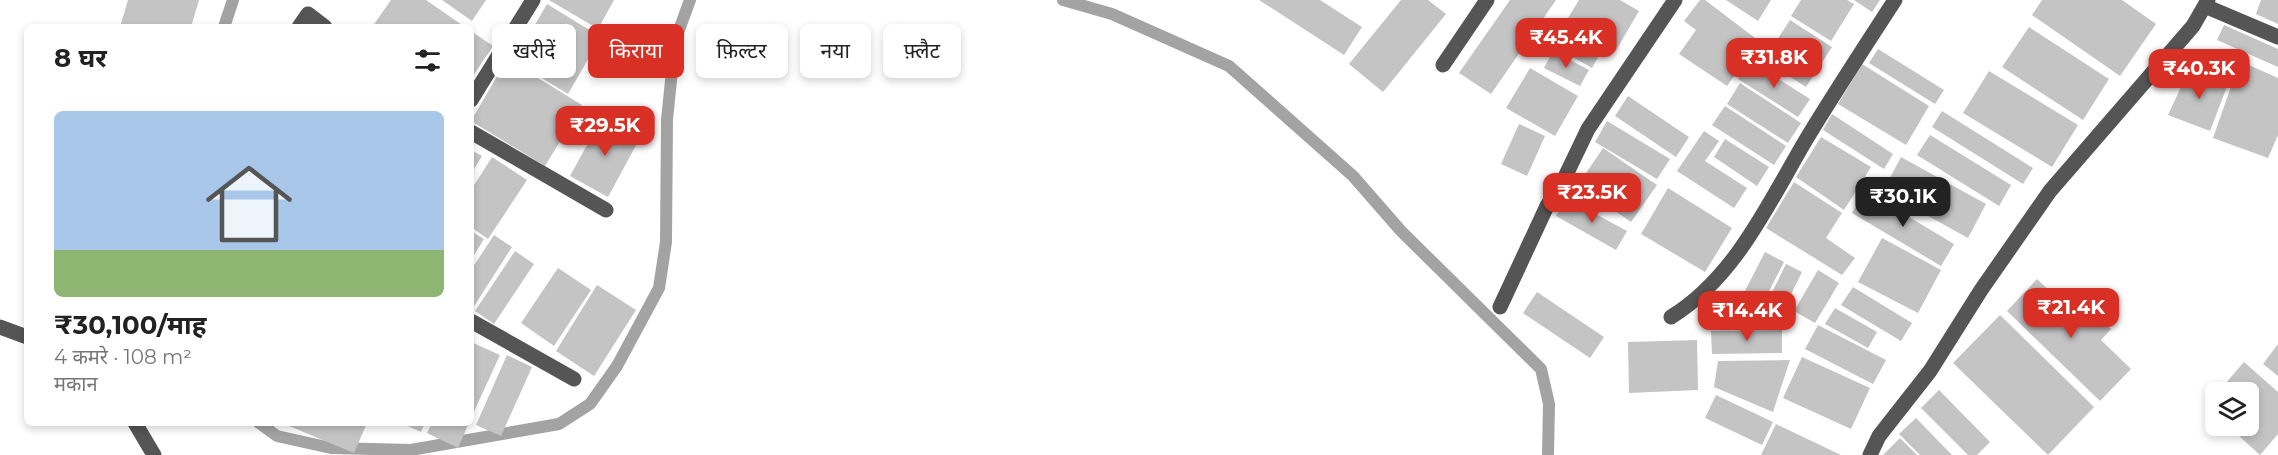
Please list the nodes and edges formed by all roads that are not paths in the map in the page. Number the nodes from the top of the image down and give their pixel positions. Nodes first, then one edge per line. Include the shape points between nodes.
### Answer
1 (533, 0) edge
2 (1487, 0) edge
3 (1675, 0) edge
4 (1895, 0) edge
5 (2206, 3) edge
6 (301, 24) edge
7 (321, 24) edge
8 (2278, 37) edge
9 (1443, 65) dead end
10 (474, 95) edge
11 (474, 134) edge
12 (606, 210) dead end
13 (1500, 307) dead end
14 (1671, 317) dead end
15 (474, 323) edge
16 (0, 327) edge
17 (24, 336) edge
18 (574, 379) dead end
19 (137, 426) edge
20 (154, 455) edge
21 (1870, 455) edge

1 - 10 street
2 - 9 street
3 - 13 street via 1588,129
4 - 14 street via 1737,255 1694,302
5 - 8 street
5 - 21 street via 2193,26 2050,191 1930,371 1879,436
6 - 7 street via 308,14
11 - 12 street
15 - 18 street
16 - 17 street
19 - 20 street

